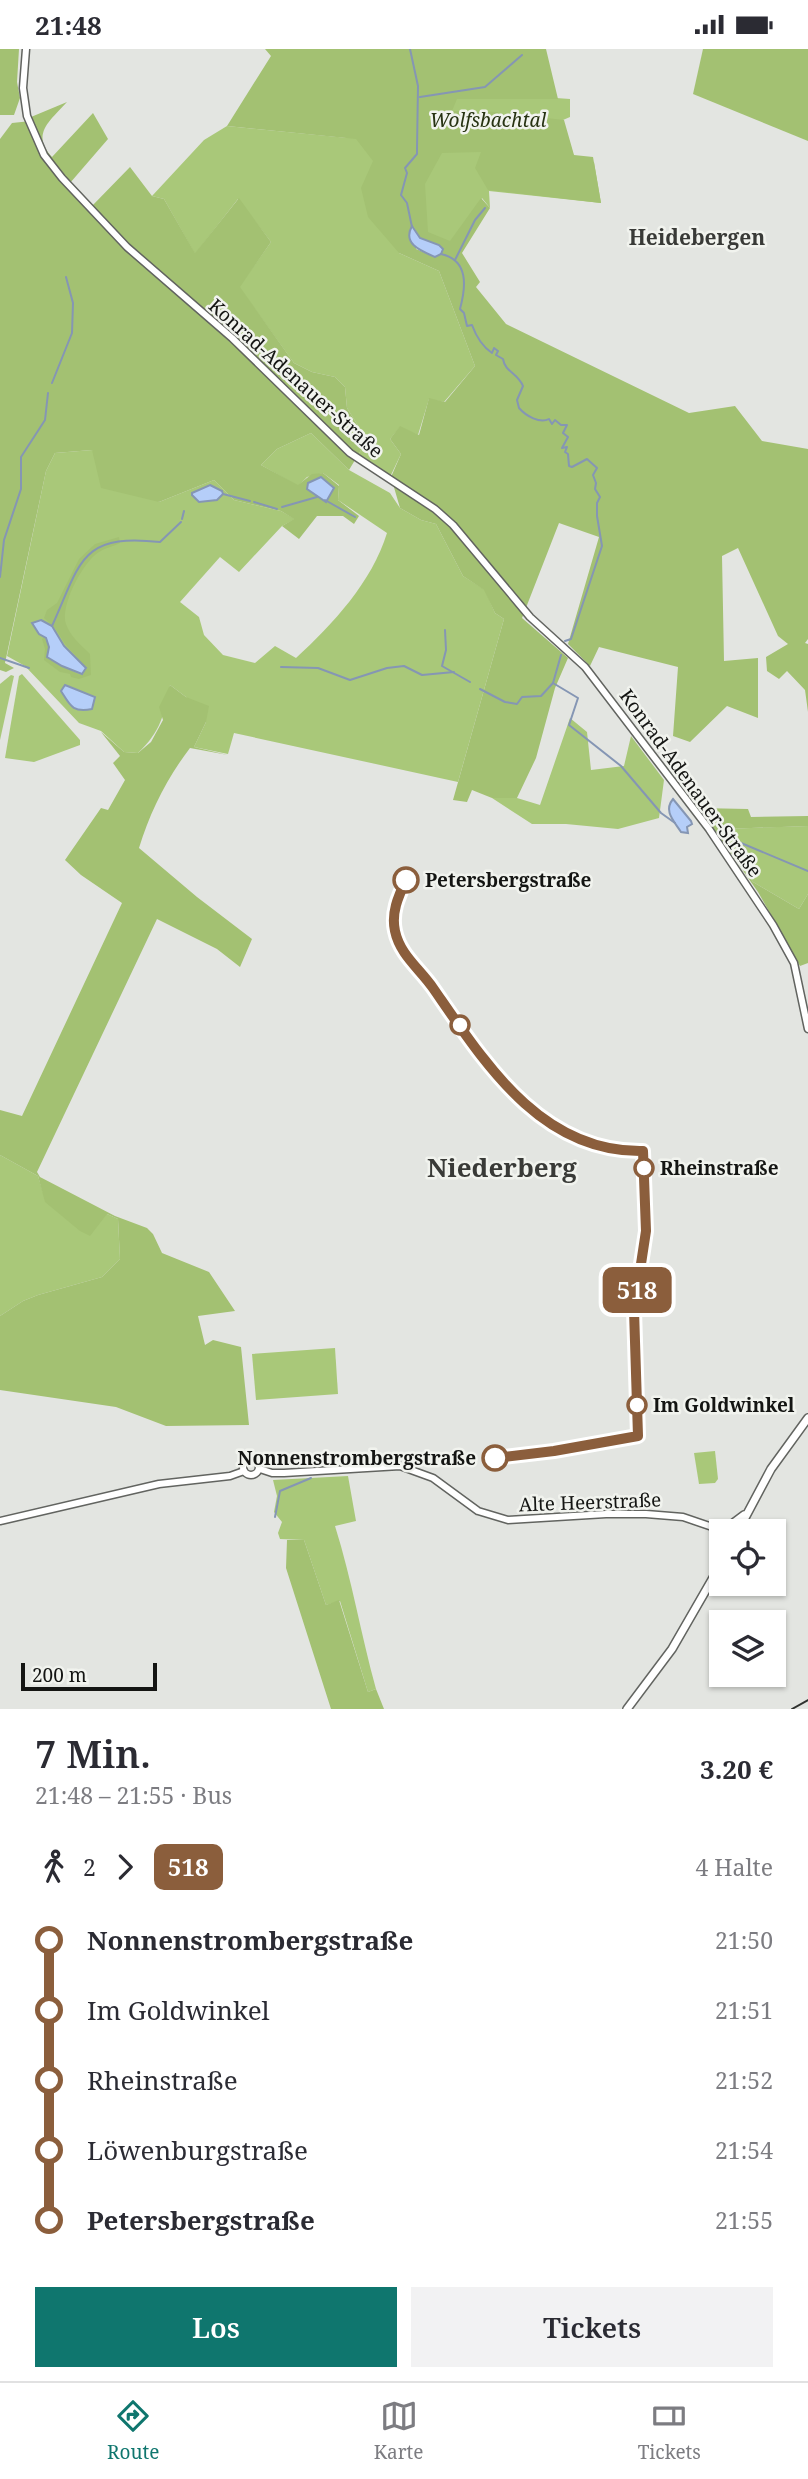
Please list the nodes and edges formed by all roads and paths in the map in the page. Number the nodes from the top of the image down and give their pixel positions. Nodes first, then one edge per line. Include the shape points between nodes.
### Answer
1 (26, 49) edge
2 (808, 1029) edge
3 (808, 1418) edge
4 (808, 1425) edge
5 (260, 1469) junction
6 (244, 1471) junction
7 (763, 1483) junction
8 (747, 1513) junction
9 (739, 1519) edge
10 (744, 1519) edge
11 (0, 1521) edge
12 (709, 1525) edge
13 (709, 1585) edge
14 (627, 1709) edge

1 - 2 street, Konrad-Adenauer-Straße via 23,88 27,116 44,155 96,216 232,338 350,453 422,499 453,525 530,617 585,667 701,818 773,925 794,963
3 - 7 main road
4 - 7 main road
5 - 6 street via 251,1475
5 - 6 street via 250,1458
5 - 12 street, Alte Heerstraße via 284,1473 400,1467 433,1478 478,1511 508,1520 646,1514 683,1517
6 - 11 street via 159,1484
7 - 8 main road
8 - 9 main road
8 - 10 main road
13 - 14 main road via 672,1649

